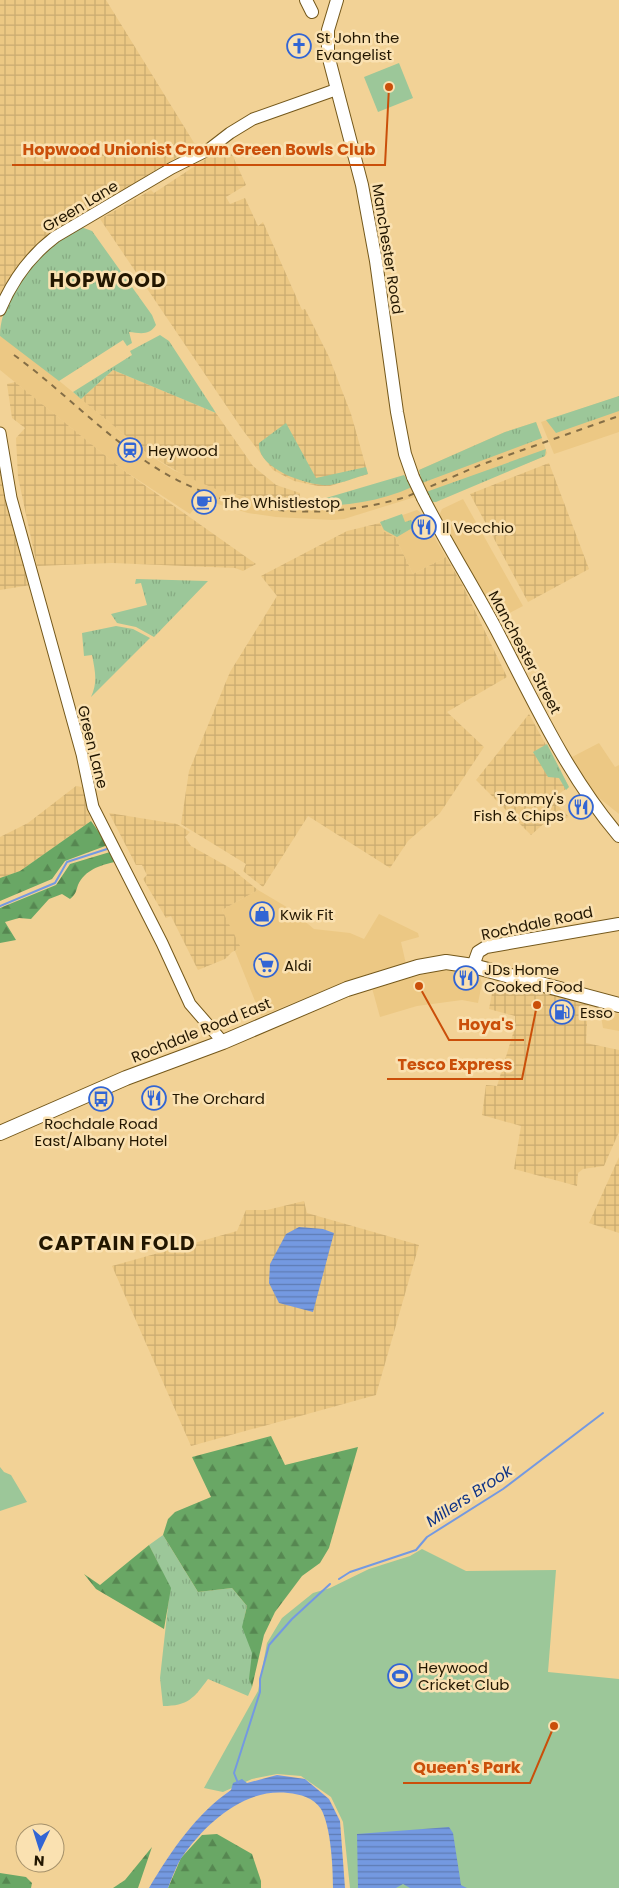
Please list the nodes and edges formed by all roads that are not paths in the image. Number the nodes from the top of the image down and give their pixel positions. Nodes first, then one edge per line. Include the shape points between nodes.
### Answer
1 (306, 0) edge
2 (337, 0) edge
3 (312, 12) dead end
4 (335, 90) junction
5 (0, 310) edge
6 (0, 433) edge
7 (413, 476) joint
8 (619, 836) edge
9 (619, 924) edge
10 (473, 966) junction
11 (619, 1005) edge
12 (223, 1042) junction
13 (0, 1133) edge

1 - 3 main road
2 - 4 main road, Manchester Road via 328,30 328,55
4 - 5 street, Green Lane via 254,119 208,150 42,247 15,278
4 - 7 main road, Manchester Road via 362,185 397,412
6 - 12 street, Green Lane via 11,498 82,754 93,807 190,1004
7 - 8 main road, Manchester Street, bridge via 570,770
9 - 10 main road, Rochdale Road via 486,947 478,952
10 - 11 highway, Rochdale Road East
10 - 12 highway, Rochdale Road East via 446,962 418,967 347,989
12 - 13 highway, Rochdale Road East via 126,1078

